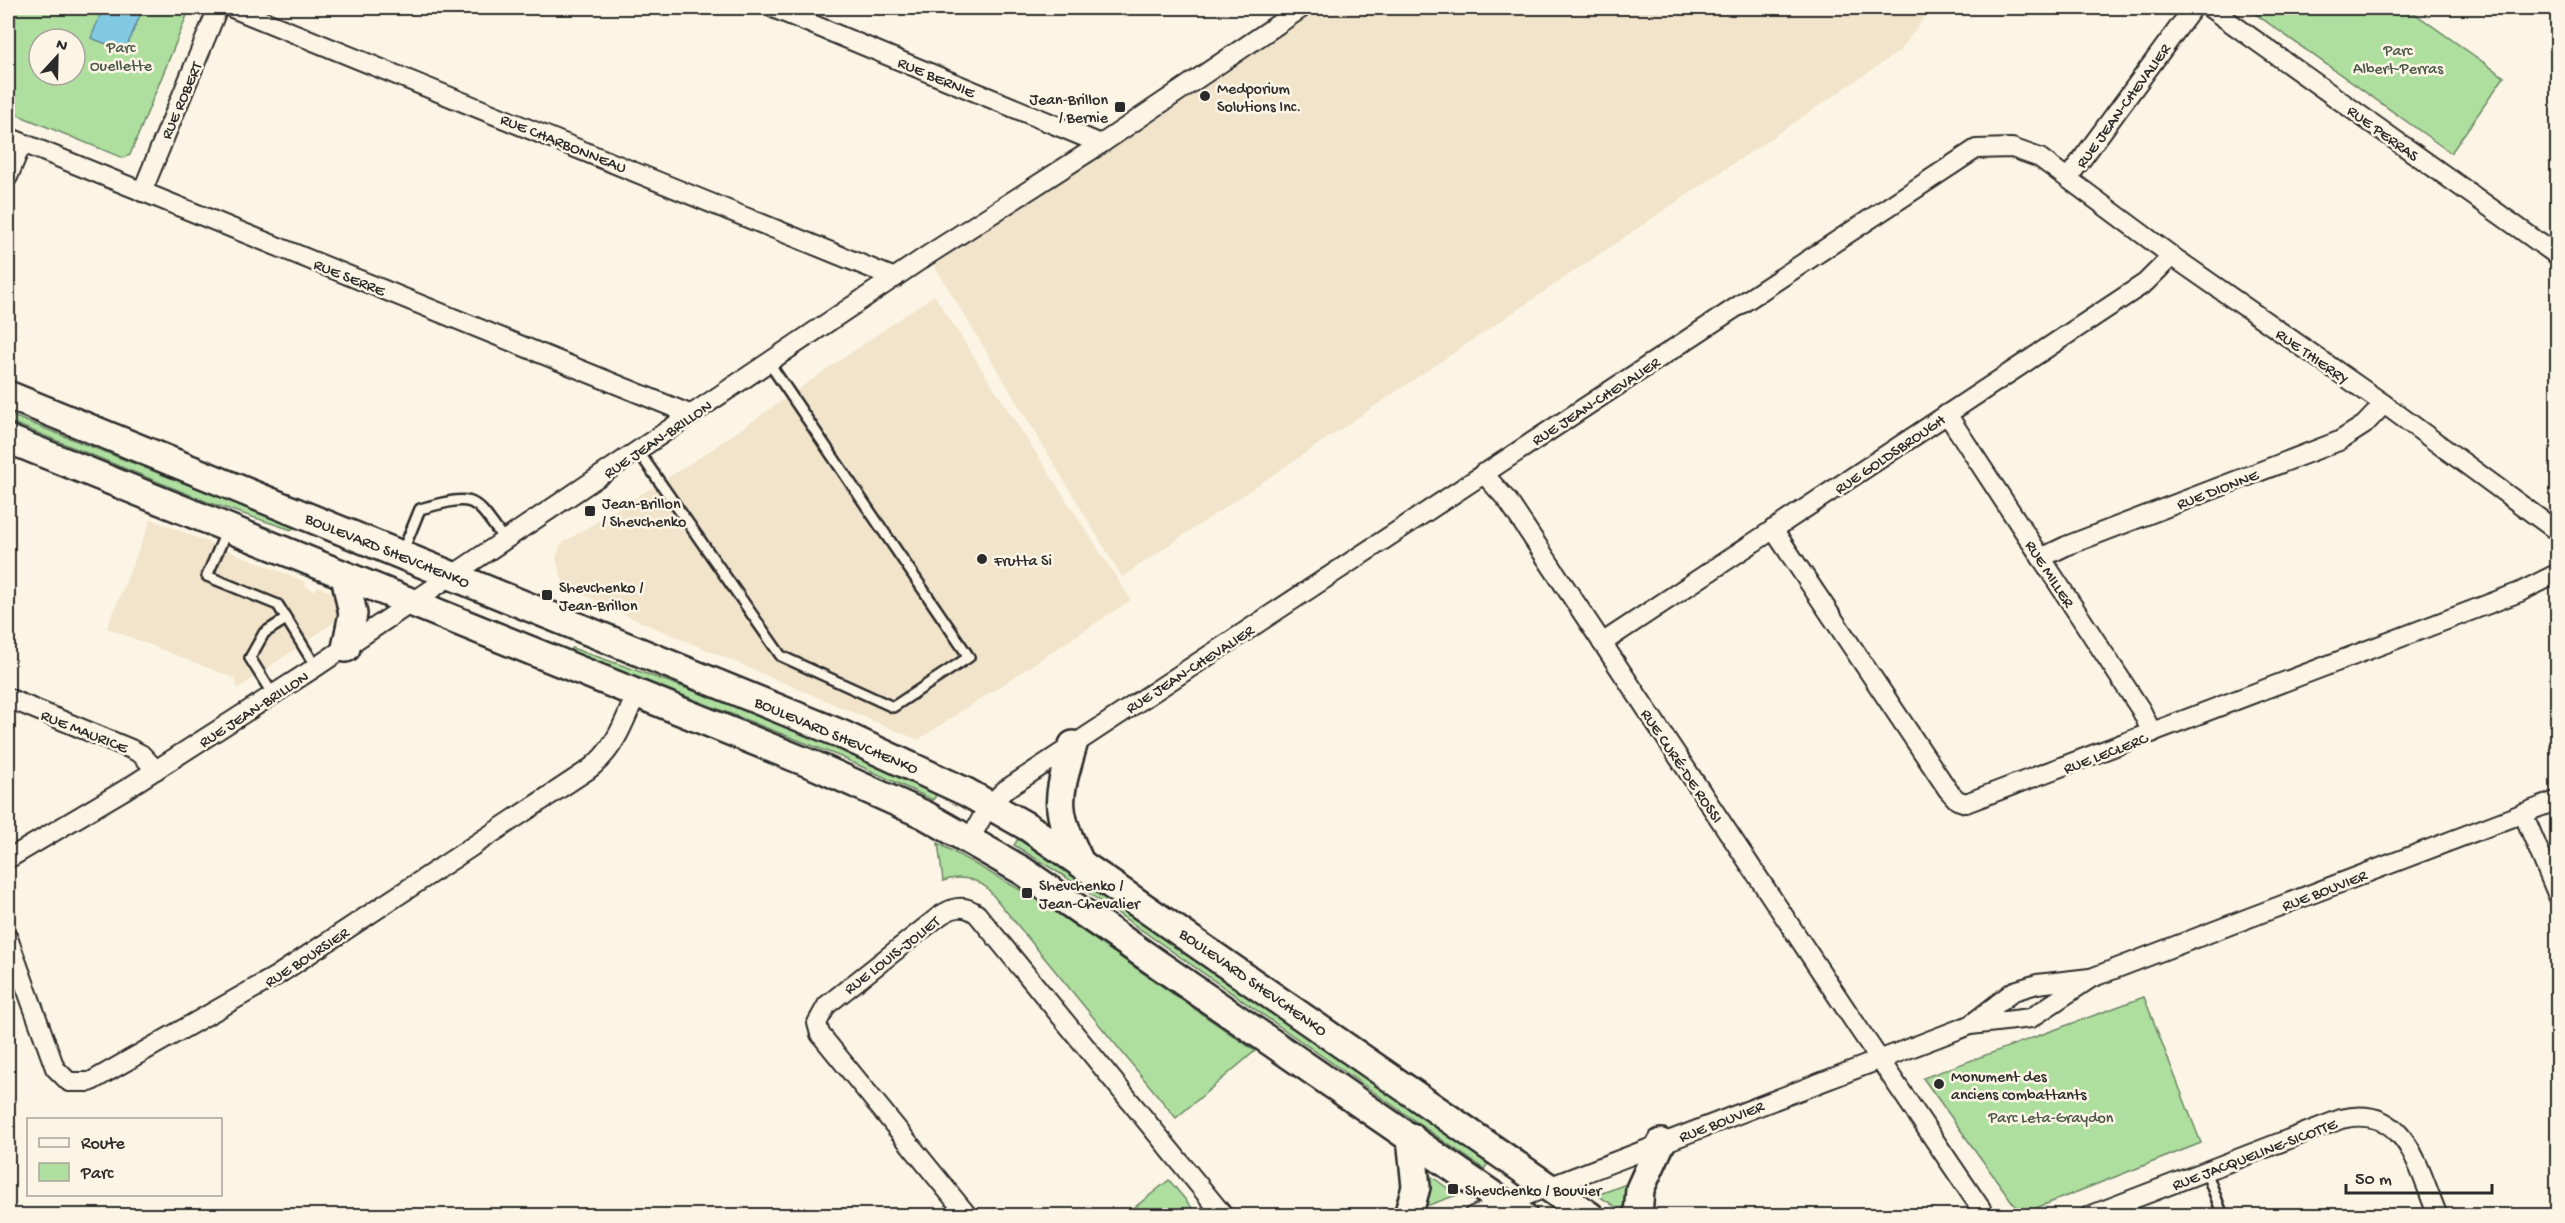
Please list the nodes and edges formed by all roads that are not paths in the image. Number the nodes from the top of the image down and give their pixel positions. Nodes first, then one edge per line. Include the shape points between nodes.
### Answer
1 (218, 8) edge
2 (232, 8) edge
3 (773, 8) edge
4 (1302, 8) edge
5 (2193, 8) edge
6 (2210, 8) edge
7 (15, 140) edge
8 (1101, 144) junction
9 (8, 177) edge
10 (2068, 178) junction
11 (142, 192) junction
12 (2172, 256) junction
13 (2558, 256) edge
14 (895, 278) junction
15 (769, 363) junction
16 (8, 395) edge
17 (2384, 404) junction
18 (1947, 414) junction
19 (692, 415) junction
20 (8, 439) edge
21 (638, 451) junction
22 (1483, 473) junction
23 (228, 528) junction
24 (1773, 529) junction
25 (2558, 532) edge
26 (505, 541) junction
27 (401, 555) junction
28 (2041, 558) junction
29 (2558, 573) edge
30 (453, 575) junction
31 (345, 576) junction
32 (413, 603) junction
33 (286, 619) junction
34 (1602, 643) junction
35 (346, 648) junction
36 (316, 668) junction
37 (636, 694) junction
38 (273, 695) junction
39 (8, 698) edge
40 (2152, 734) junction
41 (1073, 745) junction
42 (156, 770) junction
43 (2558, 800) edge
44 (990, 805) junction
45 (2523, 813) junction
46 (970, 839) junction
47 (8, 859) edge
48 (1080, 861) junction
49 (2558, 896) edge
50 (8, 938) edge
51 (2091, 978) junction
52 (1970, 1025) junction
53 (1880, 1060) junction
54 (1411, 1137) junction
55 (1661, 1143) junction
56 (2206, 1171) junction
57 (1548, 1186) junction
58 (1514, 1209) edge
59 (968, 1215) edge
60 (1224, 1215) edge
61 (1408, 1215) edge
62 (1473, 1215) edge
63 (1590, 1215) edge
64 (1638, 1215) edge
65 (1986, 1215) edge
66 (2089, 1215) edge
67 (2223, 1215) edge
68 (2438, 1215) edge

1 - 11 street, RUE ROBERT
2 - 14 street, RUE CHARBONNEAU
3 - 8 street, RUE BERNIE
4 - 8 street, RUE JEAN-BRILLON
5 - 10 street, RUE JEAN-CHEVALIER
6 - 13 street, RUE PERRAS
7 - 9 street
7 - 11 street, RUE SERRE
8 - 14 street, RUE JEAN-BRILLON
10 - 12 street, RUE THIERRY
10 - 22 street, RUE JEAN-CHEVALIER via 2023,150 2000,146 1976,149
11 - 19 street, RUE SERRE
12 - 17 street, RUE THIERRY
12 - 18 street, RUE GOLDSBROUGH via 2145,283
14 - 15 street, RUE JEAN-BRILLON
15 - 19 street, RUE JEAN-BRILLON
15 - 21 lane via 969,657 893,707 781,656
16 - 27 street, BOULEVARD SHEVCHENKO
17 - 25 street, RUE THIERRY
17 - 28 street, RUE DIONNE via 2364,425 2339,441
18 - 24 street, RUE GOLDSBROUGH
18 - 28 street, RUE MILLER
19 - 21 street, RUE JEAN-BRILLON
20 - 23 street
21 - 26 street, RUE JEAN-BRILLON
22 - 34 street, RUE CURÉ-DE ROSSI via 1508,501
22 - 41 street, RUE JEAN-CHEVALIER
23 - 31 street
23 - 33 lane via 207,576 278,605
24 - 34 street, RUE GOLDSBROUGH
24 - 40 street, RUE LECLERC via 1957,800 1978,801
26 - 27 lane via 479,505 458,499 420,509
26 - 30 street, RUE JEAN-BRILLON
27 - 30 street, BOULEVARD SHEVCHENKO
28 - 40 street, RUE MILLER via 2142,710
29 - 40 street, RUE LECLERC via 2520,592
30 - 32 street, RUE JEAN-BRILLON
30 - 44 street, BOULEVARD SHEVCHENKO via 869,746
31 - 32 street
31 - 35 street via 353,614
32 - 35 street, RUE JEAN-BRILLON
32 - 37 street
33 - 36 lane
33 - 38 lane via 264,633 250,658
34 - 53 street, RUE CURÉ-DE ROSSI
35 - 36 street, RUE JEAN-BRILLON
36 - 38 street, RUE JEAN-BRILLON
37 - 46 street via 844,778
37 - 50 street, RUE BOURSIER via 612,746 582,774 276,976 90,1082 69,1082 55,1068
38 - 42 street, RUE JEAN-BRILLON
39 - 42 street, RUE MAURICE via 132,749
41 - 44 street, RUE JEAN-CHEVALIER via 1005,790
41 - 48 street via 1060,786 1059,805 1064,828
42 - 47 street, RUE JEAN-BRILLON
43 - 45 street, RUE BOUVIER
44 - 46 street, RUE JEAN-CHEVALIER
44 - 48 street, BOULEVARD SHEVCHENKO
45 - 49 street
45 - 51 street, RUE BOUVIER
46 - 54 street via 1087,912
48 - 57 street, BOULEVARD SHEVCHENKO
51 - 52 street, RUE BOUVIER via 2044,1012 2026,1020
51 - 52 street, RUE BOUVIER via 2037,984 2014,991
52 - 53 street, RUE BOUVIER
53 - 55 street, RUE BOUVIER
53 - 65 street
54 - 58 street
54 - 61 street via 1416,1187
55 - 57 street, RUE BOUVIER
55 - 64 street via 1640,1189
56 - 66 street, RUE JACQUELINE-SICOTTE
56 - 67 lane
56 - 68 street, RUE JACQUELINE-SICOTTE via 2341,1119 2374,1117 2392,1125 2406,1141
57 - 58 street, RUE BOUVIER
57 - 63 street, BOULEVARD SHEVCHENKO
58 - 62 street, RUE BOUVIER
59 - 60 street, RUE LOUIS-JOLIET via 820,1034 817,1023 827,1005 938,917 961,907 977,914

